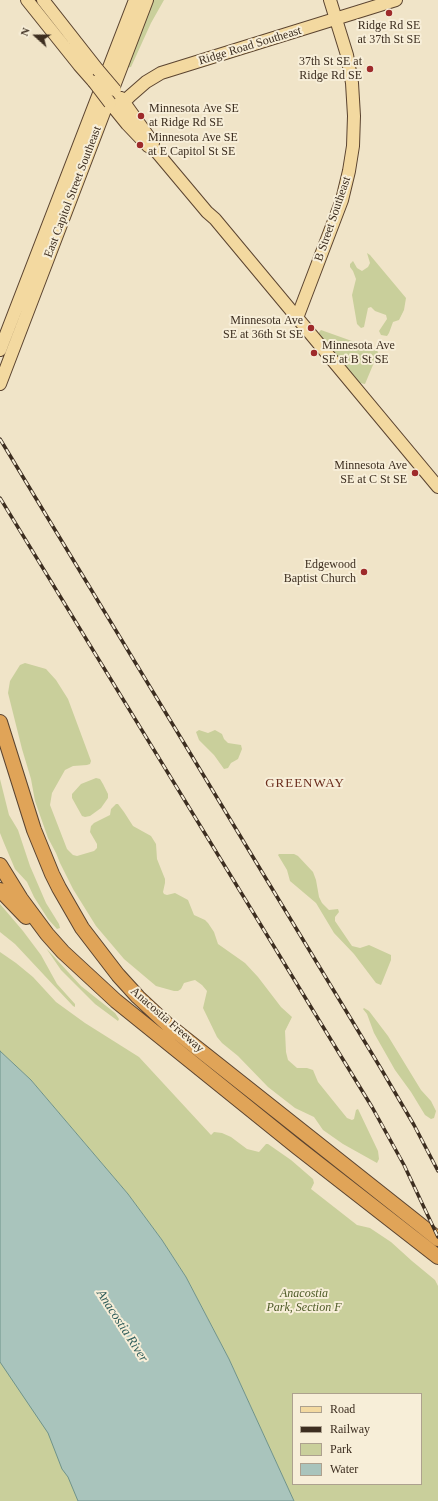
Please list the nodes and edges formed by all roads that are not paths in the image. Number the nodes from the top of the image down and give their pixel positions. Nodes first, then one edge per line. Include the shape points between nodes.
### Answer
1 (43, 0) edge
2 (128, 0) edge
3 (135, 0) edge
4 (147, 0) edge
5 (330, 0) edge
6 (396, 0) edge
7 (32, 2) edge
8 (336, 19) junction
9 (110, 63) junction
10 (124, 102) junction
11 (119, 114) junction
12 (155, 150) junction
13 (207, 212) junction
14 (297, 318) junction
15 (0, 350) edge
16 (0, 384) edge
17 (438, 487) edge
18 (438, 493) edge
19 (0, 722) edge
20 (0, 865) edge
21 (0, 890) edge
22 (58, 946) junction
23 (438, 1239) edge
24 (438, 1257) edge

1 - 10 main road, bridge
2 - 9 main road
3 - 9 main road
4 - 16 main road, East Capitol Street Southeast
5 - 8 main road, B Street Southeast
6 - 8 main road, Ridge Road Southeast
7 - 11 main road, bridge
8 - 10 main road, Ridge Road Southeast via 161,73 146,82
8 - 14 main road, B Street Southeast via 347,55 353,91 352,154 338,209
9 - 15 main road
10 - 11 main road, Ridge Road Southeast
10 - 12 main road via 152,141
11 - 12 main road via 148,146
12 - 13 main road
13 - 14 main road
13 - 18 main road via 211,221
14 - 17 main road
19 - 23 highway, Anacostia Freeway via 34,830 59,888 109,964 138,997 168,1025
20 - 22 highway, Anacostia Freeway via 28,908
21 - 22 highway
22 - 24 highway, Anacostia Freeway via 111,996

